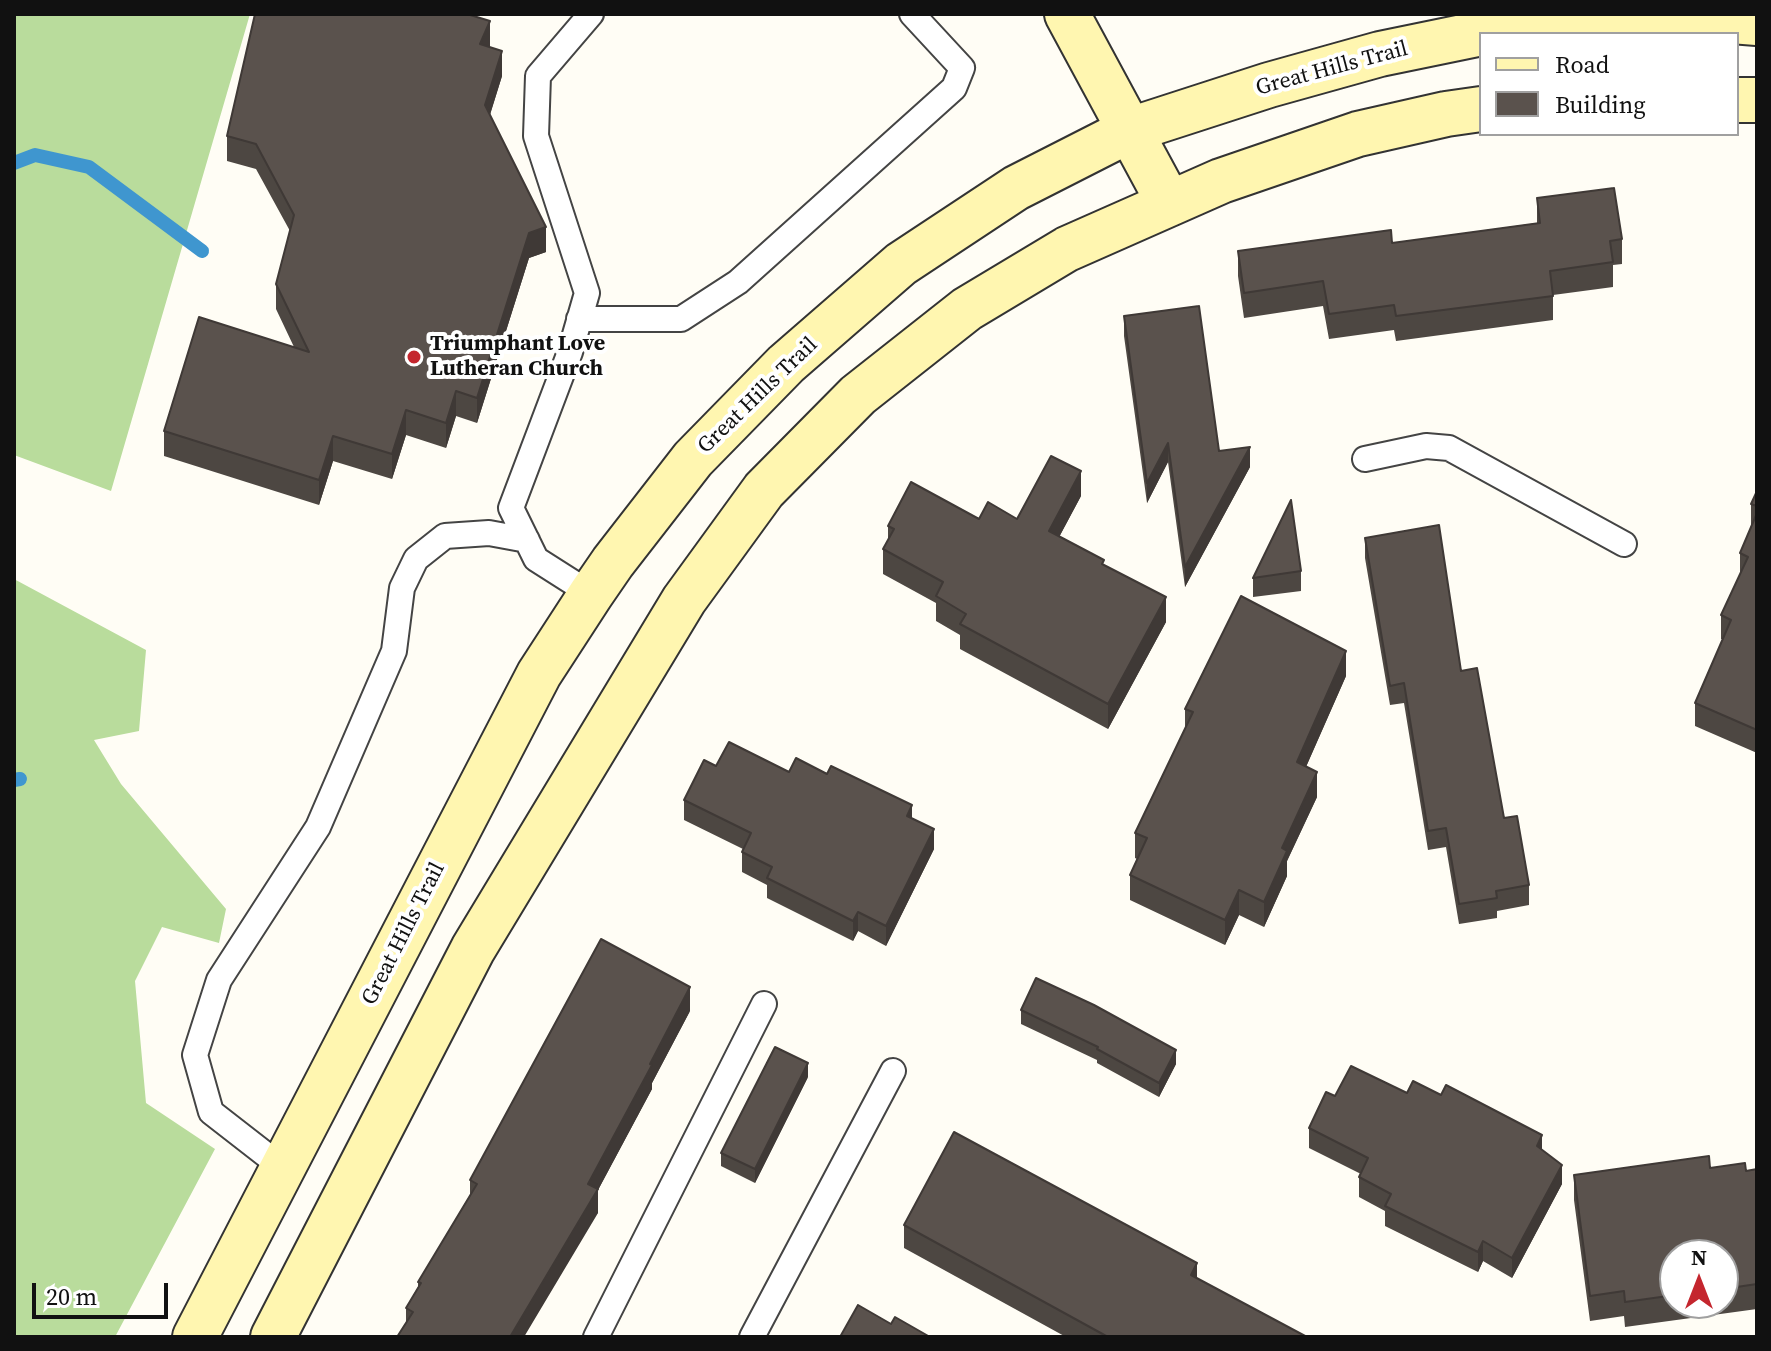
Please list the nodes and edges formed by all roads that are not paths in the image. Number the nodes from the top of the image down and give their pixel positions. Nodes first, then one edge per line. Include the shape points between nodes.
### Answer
1 (591, 14) edge
2 (912, 14) edge
3 (1067, 14) edge
4 (1699, 16) edge
5 (1757, 23) edge
6 (1487, 32) edge
7 (1479, 34) edge
8 (1479, 109) edge
9 (1130, 130) junction
10 (1169, 203) junction
11 (579, 319) junction
12 (1365, 459) dead end
13 (527, 540) junction
14 (1624, 544) dead end
15 (591, 594) junction
16 (764, 1004) dead end
17 (893, 1071) dead end
18 (283, 1168) junction
19 (195, 1337) edge
20 (273, 1337) edge
21 (596, 1337) edge
22 (752, 1337) edge

1 - 11 lane via 538,76 536,136 587,293
2 - 11 lane via 962,68 954,88 738,282 681,319
3 - 9 street
4 - 5 street, Great Hills Trail
4 - 6 street, Great Hills Trail
7 - 9 street, Great Hills Trail via 1380,54
8 - 10 street via 1358,134
9 - 10 street
9 - 15 street, Great Hills Trail via 1016,188 889,274 786,364 693,459
10 - 20 street via 1067,249 967,309 858,395 764,490 684,600 473,949
11 - 13 lane via 511,508
12 - 14 lane via 1426,446 1449,448
13 - 15 lane via 536,559
13 - 18 lane via 489,533 445,536 416,559 402,588 394,651 318,827 219,980 195,1055 211,1112
15 - 18 street, Great Hills Trail via 539,674
16 - 21 lane
17 - 22 lane
18 - 19 street, Great Hills Trail

